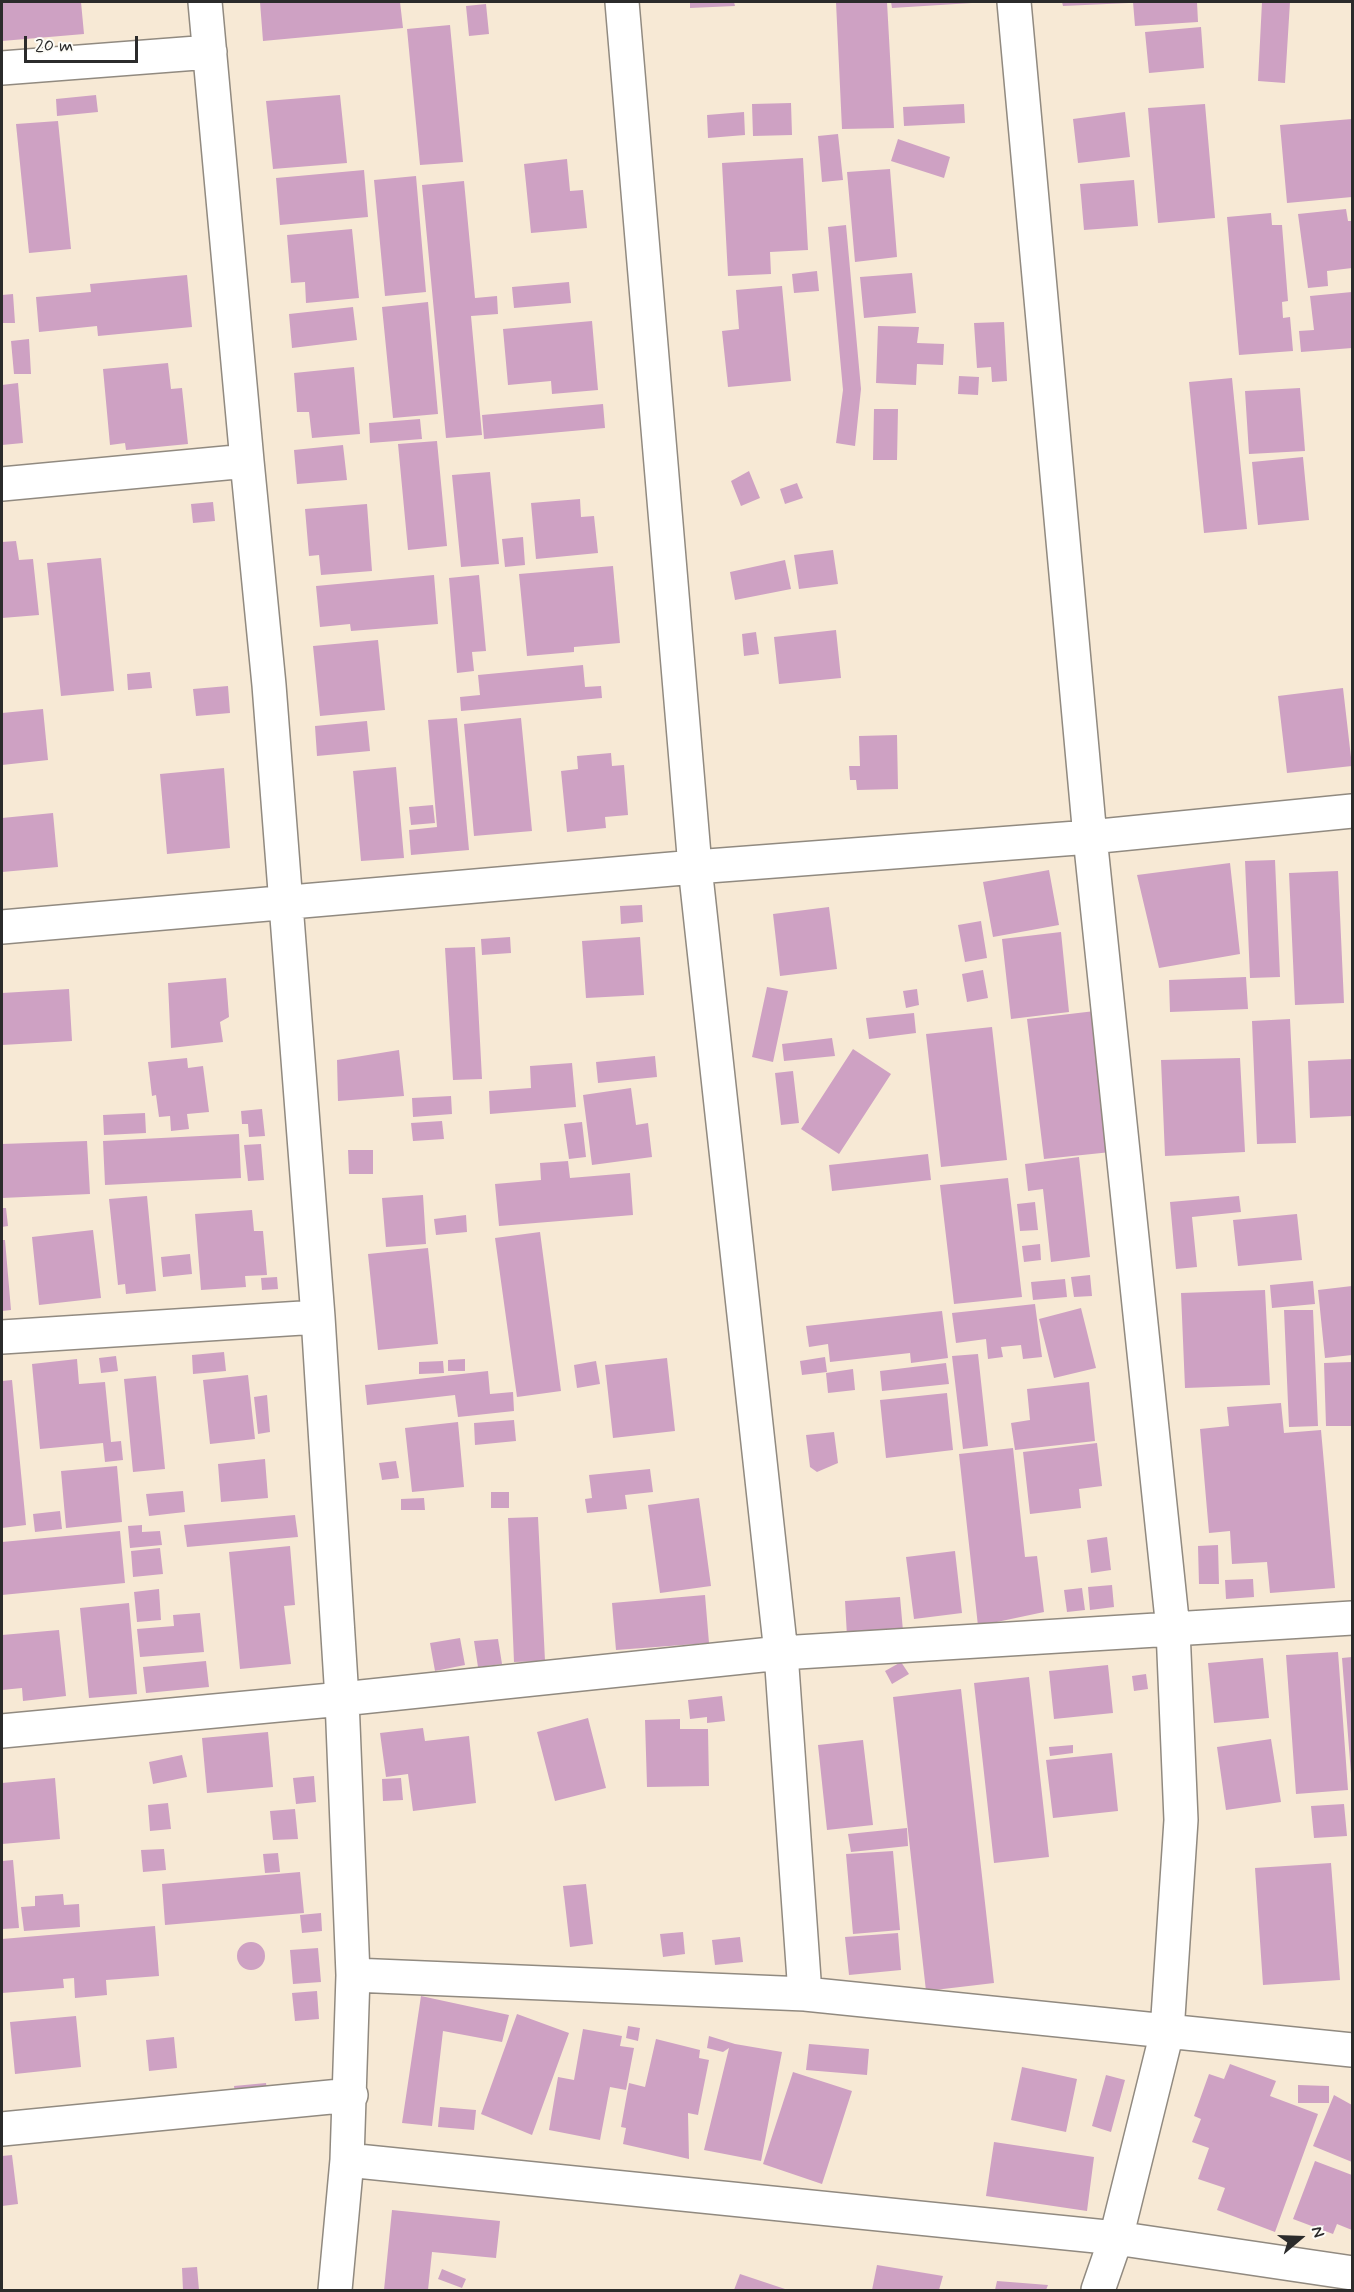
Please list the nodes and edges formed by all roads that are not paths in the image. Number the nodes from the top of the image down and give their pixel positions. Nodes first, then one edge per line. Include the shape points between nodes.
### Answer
1 (205, 2) edge
2 (622, 2) edge
3 (1014, 2) edge
4 (210, 52) junction
5 (2, 68) edge
6 (246, 461) junction
7 (2, 484) edge
8 (1353, 811) edge
9 (1089, 837) junction
10 (694, 867) junction
11 (287, 904) junction
12 (2, 927) edge
13 (318, 1317) junction
14 (2, 1337) edge
15 (1353, 1618) edge
16 (1173, 1629) junction
17 (782, 1653) junction
18 (342, 1699) junction
19 (2, 1731) edge
20 (353, 1976) junction
21 (805, 1994) junction
22 (1167, 2032) junction
23 (1353, 2050) edge
24 (351, 2095) junction
25 (2, 2129) edge
26 (347, 2160) junction
27 (1116, 2238) junction
28 (1353, 2273) edge
29 (335, 2290) edge
30 (1098, 2290) edge

1 - 4 street
2 - 10 street
3 - 9 street
4 - 5 street
4 - 6 street
6 - 7 street
6 - 11 street
8 - 9 street
9 - 10 street
9 - 16 street
10 - 11 street
10 - 17 street
11 - 12 street
11 - 13 street
13 - 14 street
13 - 18 street
15 - 16 street
16 - 17 street
16 - 22 street via 1181,1820
17 - 18 street
17 - 21 street
18 - 19 street
18 - 20 street
20 - 21 street
20 - 24 street
21 - 22 street
22 - 23 street
22 - 27 street
24 - 25 street
24 - 26 street
26 - 27 street
26 - 29 street
27 - 28 street
27 - 30 street

